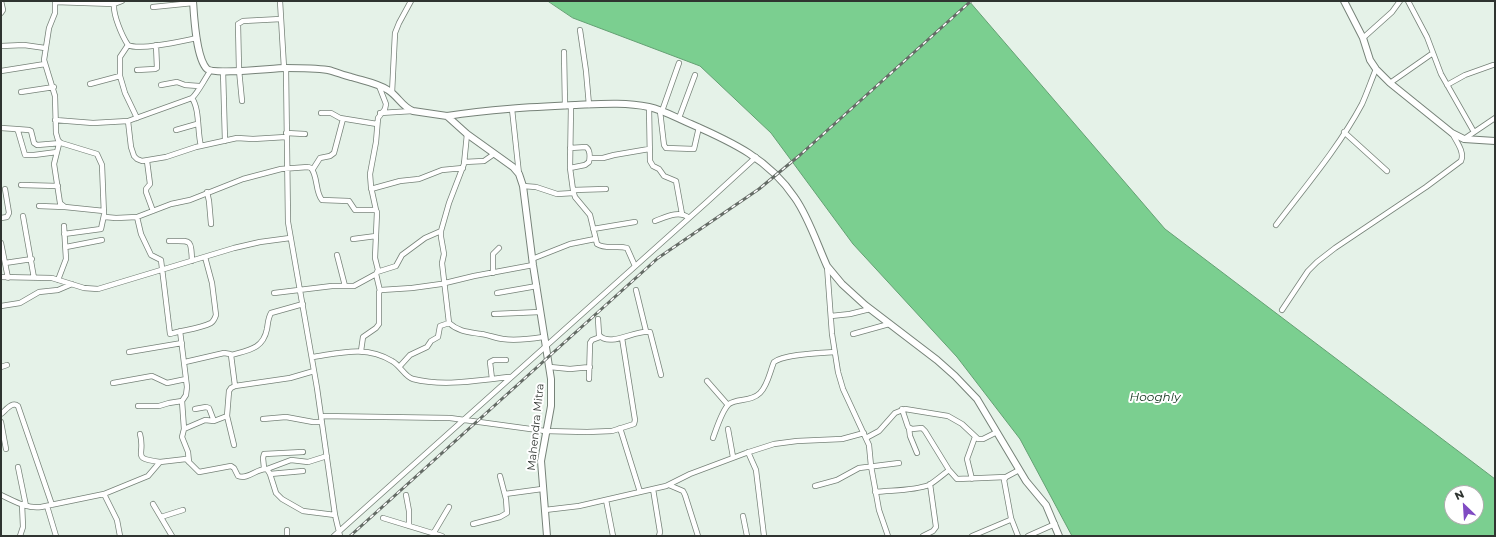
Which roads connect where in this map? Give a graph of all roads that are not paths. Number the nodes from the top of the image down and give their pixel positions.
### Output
1 (1, 1) edge
2 (122, 1) edge
3 (280, 1) edge
4 (411, 1) edge
5 (1344, 1) edge
6 (1408, 1) edge
7 (55, 2) edge
8 (193, 2) edge
9 (1400, 2) edge
10 (114, 4) junction
11 (153, 7) dead end
12 (1, 13) edge
13 (281, 18) junction
14 (580, 30) dead end
15 (197, 38) junction
16 (1363, 38) junction
17 (128, 45) junction
18 (156, 45) junction
19 (1, 46) edge
20 (45, 48) junction
21 (564, 52) dead end
22 (1433, 53) junction
23 (679, 63) dead end
24 (45, 64) junction
25 (1493, 65) dead end
26 (285, 68) junction
27 (1376, 69) junction
28 (136, 70) dead end
29 (211, 70) junction
30 (239, 70) junction
31 (1, 71) edge
32 (223, 71) junction
33 (695, 75) dead end
34 (120, 76) junction
35 (1390, 83) junction
36 (90, 84) dead end
37 (161, 85) dead end
38 (1448, 85) junction
39 (199, 86) junction
40 (379, 86) junction
41 (54, 87) junction
42 (21, 92) dead end
43 (392, 93) junction
44 (192, 98) junction
45 (242, 101) dead end
46 (589, 105) junction
47 (568, 106) junction
48 (649, 107) junction
49 (512, 109) junction
50 (661, 111) junction
51 (413, 112) junction
52 (320, 113) dead end
53 (380, 113) junction
54 (447, 116) junction
55 (137, 118) junction
56 (343, 118) junction
57 (679, 118) junction
58 (1495, 118) edge
59 (55, 120) junction
60 (128, 121) junction
61 (197, 124) junction
62 (377, 124) junction
63 (699, 127) junction
64 (1, 128) edge
65 (16, 129) junction
66 (176, 130) dead end
67 (1344, 132) junction
68 (1474, 132) junction
69 (1452, 133) junction
70 (305, 134) dead end
71 (467, 134) junction
72 (286, 135) junction
73 (1464, 139) junction
74 (224, 141) junction
75 (1495, 141) edge
76 (60, 143) junction
77 (201, 146) junction
78 (570, 148) junction
79 (649, 149) junction
80 (57, 152) junction
81 (494, 154) junction
82 (756, 157) junction
83 (590, 158) junction
84 (147, 161) junction
85 (464, 162) junction
86 (287, 168) junction
87 (463, 168) junction
88 (570, 168) junction
89 (313, 169) junction
90 (1387, 170) dead end
91 (519, 174) junction
92 (21, 185) dead end
93 (58, 186) junction
94 (523, 186) junction
95 (5, 189) dead end
96 (371, 189) junction
97 (606, 189) dead end
98 (206, 192) junction
99 (573, 192) junction
100 (4, 199) edge
101 (39, 206) dead end
102 (65, 207) junction
103 (376, 210) junction
104 (153, 211) junction
105 (104, 213) junction
106 (682, 214) junction
107 (23, 216) dead end
108 (137, 217) junction
109 (1, 218) edge
110 (689, 218) junction
111 (655, 221) dead end
112 (635, 222) dead end
113 (211, 224) dead end
114 (1276, 225) dead end
115 (64, 226) dead end
116 (593, 229) junction
117 (441, 231) junction
118 (64, 234) junction
119 (376, 236) junction
120 (290, 238) junction
121 (353, 239) dead end
122 (595, 239) junction
123 (102, 240) dead end
124 (169, 241) dead end
125 (1, 243) edge
126 (66, 247) junction
127 (499, 248) dead end
128 (338, 255) dead end
129 (205, 257) junction
130 (32, 259) junction
131 (192, 261) junction
132 (532, 262) junction
133 (5, 263) junction
134 (635, 266) junction
135 (827, 266) junction
136 (163, 270) junction
137 (377, 273) junction
138 (493, 273) junction
139 (1, 277) edge
140 (8, 278) junction
141 (34, 278) junction
142 (58, 280) junction
143 (445, 283) junction
144 (72, 284) junction
145 (345, 286) junction
146 (537, 286) junction
147 (300, 289) junction
148 (636, 290) dead end
149 (380, 291) junction
150 (274, 293) dead end
151 (497, 293) dead end
152 (303, 304) junction
153 (1, 306) edge
154 (870, 309) junction
155 (1282, 310) dead end
156 (540, 312) junction
157 (494, 314) dead end
158 (831, 316) junction
159 (598, 318) dead end
160 (449, 323) junction
161 (889, 324) junction
162 (180, 331) junction
163 (646, 331) junction
164 (852, 334) dead end
165 (600, 337) junction
166 (543, 338) junction
167 (622, 338) junction
168 (182, 343) junction
169 (545, 347) junction
170 (361, 351) junction
171 (129, 352) dead end
172 (834, 352) junction
173 (231, 355) junction
174 (312, 357) junction
175 (506, 360) dead end
176 (185, 362) junction
177 (7, 366) dead end
178 (400, 366) junction
179 (1, 367) edge
180 (550, 367) junction
181 (590, 367) junction
182 (314, 371) junction
183 (661, 375) dead end
184 (511, 377) junction
185 (186, 379) junction
186 (492, 379) junction
187 (589, 379) dead end
188 (707, 381) dead end
189 (113, 383) dead end
190 (235, 386) junction
191 (182, 402) junction
192 (728, 405) junction
193 (138, 406) dead end
194 (902, 409) junction
195 (195, 410) dead end
196 (1, 414) edge
197 (227, 416) junction
198 (321, 416) junction
199 (263, 419) dead end
200 (464, 419) junction
201 (214, 421) junction
202 (1, 422) edge
203 (322, 422) junction
204 (620, 428) junction
205 (909, 428) junction
206 (184, 429) junction
207 (728, 430) dead end
208 (545, 431) junction
209 (997, 432) junction
210 (140, 434) dead end
211 (865, 436) junction
212 (975, 437) junction
213 (713, 438) dead end
214 (234, 445) dead end
215 (6, 449) dead end
216 (303, 452) dead end
217 (748, 452) junction
218 (917, 453) dead end
219 (327, 456) junction
220 (733, 457) junction
221 (160, 462) junction
222 (188, 462) junction
223 (899, 463) dead end
224 (871, 466) junction
225 (18, 467) dead end
226 (266, 469) junction
227 (949, 470) junction
228 (1019, 470) junction
229 (303, 471) dead end
230 (270, 474) junction
231 (500, 476) dead end
232 (1006, 477) junction
233 (972, 479) junction
234 (930, 484) junction
235 (670, 485) junction
236 (815, 486) dead end
237 (542, 489) junction
238 (653, 489) junction
239 (640, 492) junction
240 (875, 492) junction
241 (104, 494) junction
242 (505, 494) junction
243 (1, 495) edge
244 (406, 495) dead end
245 (606, 500) junction
246 (153, 504) dead end
247 (24, 505) junction
248 (49, 505) junction
249 (449, 507) dead end
250 (183, 510) dead end
251 (545, 510) junction
252 (335, 515) junction
253 (743, 516) dead end
254 (161, 517) junction
255 (383, 518) dead end
256 (1011, 518) junction
257 (473, 524) dead end
258 (1055, 524) junction
259 (409, 526) junction
260 (287, 530) dead end
261 (339, 534) edge
262 (435, 535) edge
263 (20, 536) edge
264 (56, 536) edge
265 (120, 536) edge
266 (172, 536) edge
267 (287, 536) edge
268 (334, 536) edge
269 (442, 536) edge
270 (547, 536) edge
271 (613, 536) edge
272 (659, 536) edge
273 (698, 536) edge
274 (747, 536) edge
275 (764, 536) edge
276 (888, 536) edge
277 (923, 536) edge
278 (972, 536) edge
279 (1018, 536) edge
280 (1028, 536) edge
281 (1059, 536) edge

1 - 12 street
2 - 10 street
3 - 13 street
4 - 43 street
5 - 16 street
6 - 9 street
6 - 22 street
7 - 10 street
7 - 20 street
8 - 11 street
8 - 15 street
9 - 16 street
10 - 17 street
13 - 26 street
13 - 30 street
14 - 46 street
15 - 18 street
15 - 29 street
16 - 27 street
17 - 18 street
17 - 34 street
18 - 28 street
19 - 20 street
20 - 24 street
21 - 47 street
22 - 35 street
22 - 38 street
23 - 50 street
24 - 31 street
24 - 41 street
25 - 38 street
26 - 30 street
26 - 40 street
26 - 72 street
27 - 35 street
27 - 67 street
29 - 32 street
29 - 39 street
30 - 32 street
30 - 45 street
32 - 74 street
33 - 57 street
34 - 36 street
34 - 55 street
35 - 69 street
37 - 39 street
38 - 68 street
39 - 44 street
40 - 43 street
40 - 53 street
41 - 42 street
41 - 59 street
43 - 51 street
44 - 55 street
44 - 61 street
46 - 47 street
46 - 48 street
47 - 49 street
47 - 78 street
48 - 50 street
48 - 79 street
49 - 54 street
49 - 91 street
50 - 57 street
50 - 63 street
51 - 53 street
51 - 54 street
52 - 56 street
53 - 62 street
54 - 71 street
55 - 60 street
56 - 62 street
56 - 89 street
57 - 63 street
58 - 68 street
59 - 60 street
59 - 76 street
60 - 84 street
61 - 66 street
61 - 77 street
62 - 96 street
63 - 82 street
64 - 65 street
65 - 76 street
65 - 80 street
67 - 90 street
67 - 114 street
68 - 73 street
69 - 73 street
69 - 155 street
70 - 72 street
71 - 81 street
71 - 85 street
72 - 74 street
72 - 86 street
73 - 75 street
74 - 77 street
76 - 80 street
76 - 105 street
77 - 84 street
78 - 83 street
78 - 88 street
79 - 83 street
79 - 106 street
80 - 93 street
81 - 85 street
81 - 91 street
82 - 110 street
82 - 135 street
83 - 88 street
84 - 104 street
85 - 87 street
86 - 89 street
86 - 98 street
86 - 120 street
87 - 96 street
87 - 117 street
88 - 99 street
89 - 103 street
91 - 94 street, Mahendra Mitra
92 - 93 street
93 - 102 street
94 - 99 street
94 - 132 street, Mahendra Mitra
95 - 100 street
96 - 103 street
97 - 99 street
98 - 104 street
98 - 113 street
99 - 116 street
100 - 109 street
101 - 102 street
102 - 105 street
103 - 119 street
104 - 108 street
105 - 108 street
105 - 118 street
106 - 110 street
106 - 111 street
107 - 130 street
108 - 136 street
110 - 134 street
112 - 116 street
115 - 118 street
116 - 122 street
117 - 137 street
117 - 143 street
118 - 126 street
119 - 121 street
119 - 137 street
120 - 129 street
120 - 147 street
122 - 132 street
122 - 134 street
123 - 126 street
124 - 131 street
125 - 133 street
126 - 142 street
127 - 138 street
128 - 145 street
129 - 131 street
129 - 162 street
130 - 133 street
130 - 141 street
131 - 136 street
132 - 138 street
132 - 146 street, Mahendra Mitra
133 - 140 street
134 - 169 street
135 - 154 street
135 - 158 street
136 - 144 street
136 - 162 street
137 - 145 street
137 - 149 street
138 - 143 street
139 - 140 street
140 - 141 street
141 - 142 street
142 - 144 street
143 - 149 street
143 - 160 street
144 - 153 street
145 - 147 street
146 - 151 street
146 - 156 street, Mahendra Mitra
147 - 150 street
147 - 152 street
148 - 163 street
149 - 170 street
152 - 173 street
152 - 174 street
154 - 158 street
154 - 161 street
156 - 157 street
156 - 166 street, Mahendra Mitra
158 - 172 street
159 - 165 street
160 - 166 street
160 - 178 street
161 - 164 street
161 - 209 street
162 - 168 street
163 - 167 street
163 - 183 street
165 - 167 street
165 - 181 street
166 - 169 street, Mahendra Mitra
167 - 204 street
168 - 171 street
168 - 176 street
169 - 180 street, Mahendra Mitra
169 - 184 street
170 - 174 street
170 - 178 street
172 - 192 street
172 - 211 street
173 - 176 street
173 - 190 street
174 - 182 street
175 - 186 street
176 - 185 street
177 - 179 street
178 - 186 street
180 - 181 street
180 - 208 street, Mahendra Mitra
181 - 187 street
182 - 190 street
182 - 198 street
184 - 186 street
184 - 200 street
185 - 189 street
185 - 191 street
188 - 192 street
190 - 197 street
191 - 193 street
191 - 206 street
192 - 213 street
194 - 205 street
194 - 211 street
194 - 212 street
195 - 201 street
196 - 248 street
197 - 201 street
197 - 214 street
198 - 200 street
198 - 203 street
199 - 203 street
200 - 208 street
200 - 261 street
201 - 206 street
202 - 215 street
203 - 219 street
204 - 208 street
204 - 239 street
205 - 218 street
205 - 227 street
206 - 222 street
207 - 220 street
208 - 237 street, Mahendra Mitra
209 - 212 street
209 - 228 street
210 - 221 street
211 - 217 street
211 - 224 street
212 - 233 street
216 - 226 street
217 - 220 street
217 - 275 street
219 - 226 street
219 - 252 street
220 - 235 street
221 - 222 street
221 - 241 street
222 - 226 street
223 - 224 street
224 - 236 street
224 - 240 street
225 - 247 street
226 - 230 street
227 - 233 street
227 - 234 street
228 - 232 street
228 - 258 street
229 - 230 street
230 - 252 street
231 - 242 street
232 - 233 street
232 - 256 street
234 - 240 street
234 - 277 street
235 - 238 street
235 - 273 street
237 - 242 street
237 - 251 street, Mahendra Mitra
238 - 239 street
238 - 272 street
239 - 245 street
240 - 276 street
241 - 248 street
241 - 265 street
242 - 257 street
243 - 247 street
244 - 259 street
245 - 251 street
245 - 271 street
246 - 254 street
247 - 248 street
247 - 263 street
248 - 264 street
249 - 262 street
250 - 254 street
251 - 270 street, Mahendra Mitra
252 - 261 street
253 - 274 street
254 - 266 street
255 - 259 street
256 - 278 street
256 - 279 street
258 - 280 street
258 - 281 street
259 - 262 street
260 - 267 street
261 - 268 street
262 - 269 street

